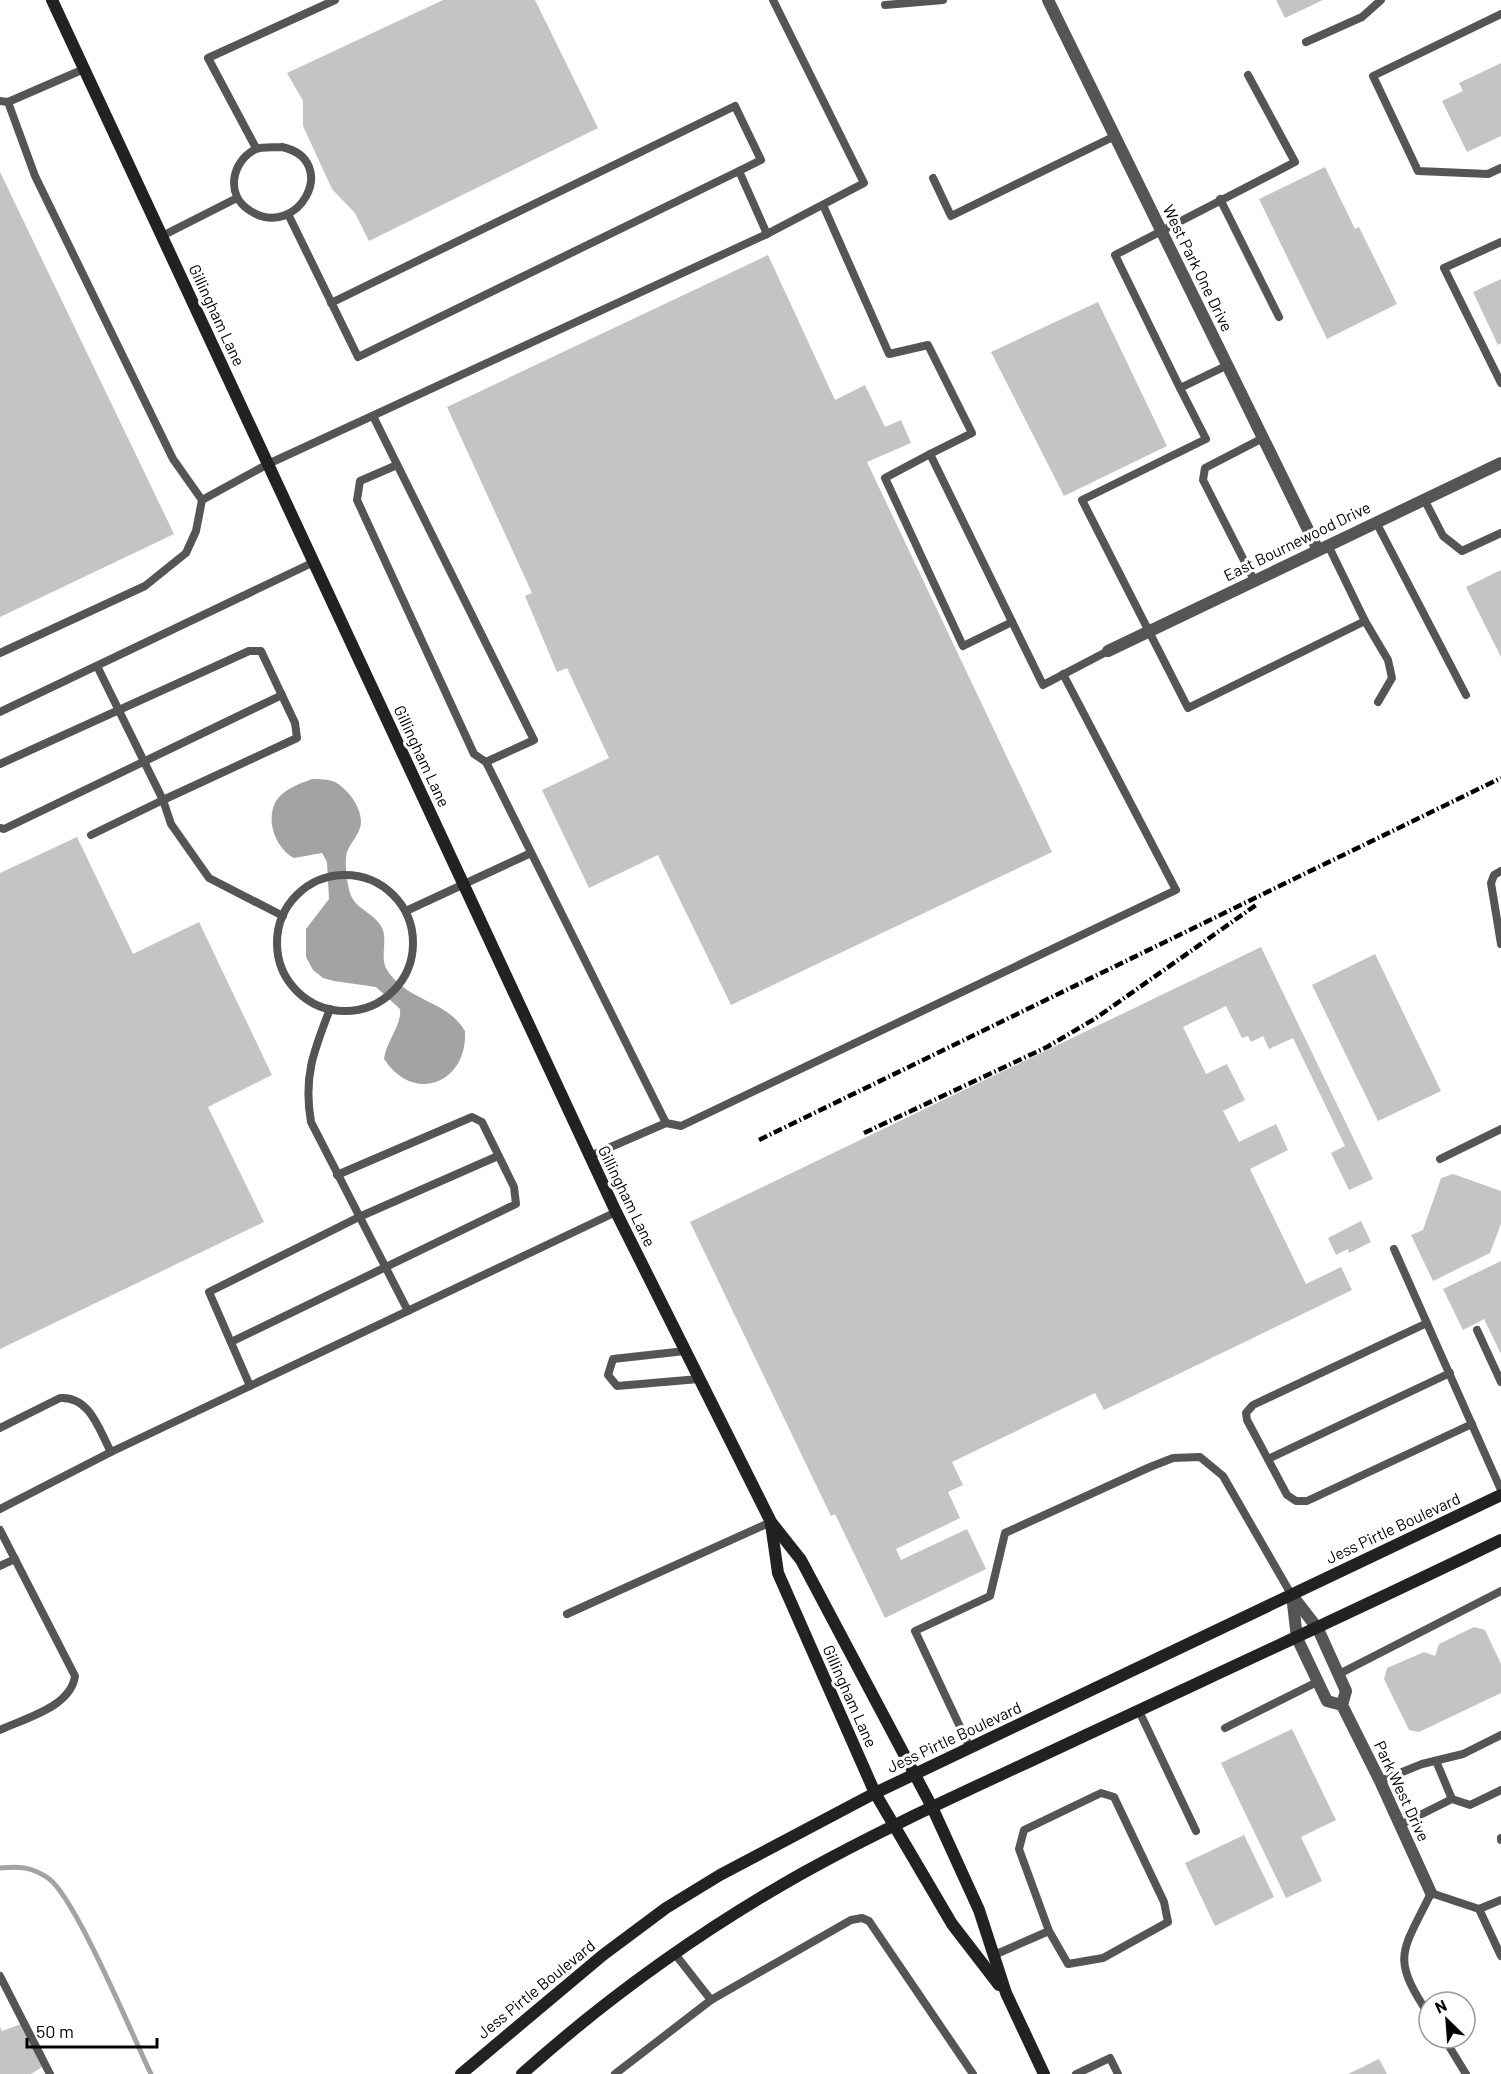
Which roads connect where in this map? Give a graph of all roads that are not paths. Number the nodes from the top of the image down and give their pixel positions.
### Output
1 (52, 0) edge
2 (335, 0) edge
3 (773, 0) edge
4 (943, 0) edge
5 (1048, 0) edge
6 (1381, 0) edge
7 (885, 5) dead end
8 (1501, 14) edge
9 (1306, 42) dead end
10 (84, 69) junction
11 (1248, 75) dead end
12 (4, 102) edge
13 (1115, 136) junction
14 (256, 148) junction
15 (1501, 168) edge
16 (739, 171) junction
17 (933, 178) dead end
18 (237, 198) junction
19 (1220, 199) junction
20 (823, 205) junction
21 (288, 214) junction
22 (1161, 229) junction
23 (767, 234) junction
24 (162, 236) junction
25 (1501, 242) edge
26 (331, 303) junction
27 (1279, 317) dead end
28 (1228, 365) junction
29 (1501, 383) edge
30 (1180, 388) junction
31 (373, 416) junction
32 (1263, 438) junction
33 (930, 454) junction
34 (1501, 463) edge
35 (268, 464) junction
36 (397, 465) junction
37 (1425, 499) junction
38 (202, 500) junction
39 (1376, 522) junction
40 (1501, 533) edge
41 (1323, 547) junction
42 (314, 562) junction
43 (1254, 580) junction
44 (1365, 621) junction
45 (1012, 622) junction
46 (1147, 632) junction
47 (1108, 651) joint
48 (0, 653) edge
49 (97, 666) junction
50 (1064, 674) junction
51 (282, 694) junction
52 (1466, 695) dead end
53 (1378, 702) dead end
54 (118, 708) junction
55 (0, 712) edge
56 (144, 761) junction
57 (486, 762) junction
58 (0, 764) edge
59 (163, 800) junction
60 (0, 828) edge
61 (91, 835) dead end
62 (531, 853) junction
63 (1501, 871) edge
64 (463, 884) junction
65 (406, 911) junction
66 (283, 916) junction
67 (1501, 944) edge
68 (330, 1009) junction
69 (666, 1123) junction
70 (1501, 1129) edge
71 (498, 1156) junction
72 (590, 1156) junction
73 (1440, 1159) dead end
74 (337, 1175) junction
75 (616, 1212) junction
76 (359, 1216) junction
77 (1394, 1249) dead end
78 (385, 1266) junction
79 (408, 1311) junction
80 (1427, 1323) junction
81 (1478, 1330) dead end
82 (231, 1342) junction
83 (685, 1351) junction
84 (1450, 1373) junction
85 (699, 1378) junction
86 (1501, 1382) edge
87 (250, 1386) junction
88 (1472, 1424) junction
89 (0, 1428) edge
90 (111, 1452) junction
91 (1268, 1459) junction
92 (1501, 1490) edge
93 (1501, 1495) edge
94 (0, 1509) edge
95 (771, 1522) junction
96 (0, 1530) edge
97 (1501, 1540) edge
98 (15, 1559) junction
99 (0, 1566) edge
100 (1501, 1591) edge
101 (1292, 1594) junction
102 (567, 1614) dead end
103 (1318, 1629) junction
104 (1297, 1638) junction
105 (1339, 1674) junction
106 (1317, 1682) junction
107 (1342, 1705) junction
108 (1139, 1710) junction
109 (1225, 1728) dead end
110 (0, 1730) edge
111 (1501, 1735) edge
112 (970, 1748) junction
113 (1436, 1761) junction
114 (914, 1774) junction
115 (1380, 1781) junction
116 (1501, 1790) edge
117 (875, 1793) junction
118 (1452, 1799) junction
119 (932, 1807) junction
120 (894, 1825) junction
121 (1400, 1825) junction
122 (1196, 1830) dead end
123 (1431, 1893) junction
124 (1501, 1900) edge
125 (1479, 1909) junction
126 (1049, 1931) junction
127 (675, 1954) junction
128 (994, 1955) junction
129 (1501, 1956) edge
130 (0, 1976) edge
131 (1006, 1993) junction
132 (1417, 1997) edge
133 (711, 2000) junction
134 (1451, 2050) edge
135 (50, 2074) edge
136 (461, 2074) edge
137 (522, 2074) edge
138 (615, 2074) edge
139 (973, 2074) edge
140 (1044, 2074) edge
141 (1076, 2074) edge
142 (1118, 2074) edge
143 (1466, 2074) edge

1 - 10 street, Gillingham Lane
2 - 14 lane
3 - 20 lane
4 - 7 lane
5 - 13 street, West Park One Drive
6 - 9 lane
8 - 15 lane
10 - 12 lane
10 - 24 street, Gillingham Lane
11 - 19 lane
12 - 38 lane
13 - 17 lane
13 - 22 street, West Park One Drive
14 - 18 lane
14 - 21 lane
16 - 23 lane
16 - 26 lane
16 - 26 lane
18 - 21 lane
18 - 24 lane
19 - 22 lane
19 - 27 lane
20 - 23 lane
20 - 33 lane
21 - 26 lane
22 - 28 street, West Park One Drive
22 - 30 lane
23 - 31 lane
24 - 35 street, Gillingham Lane
25 - 29 lane
28 - 30 lane
28 - 32 street, West Park One Drive
30 - 46 lane
31 - 35 lane
31 - 36 lane
32 - 41 street, West Park One Drive
32 - 43 lane
33 - 45 lane
33 - 45 lane
34 - 37 street, East Bournewood Drive
35 - 38 lane
35 - 42 street, Gillingham Lane
36 - 57 lane
36 - 57 lane
37 - 39 street, East Bournewood Drive
37 - 40 lane
38 - 48 lane
39 - 41 street, East Bournewood Drive
39 - 52 lane
41 - 43 street, East Bournewood Drive
41 - 44 lane
42 - 49 lane
42 - 64 street, Gillingham Lane
43 - 46 street, East Bournewood Drive
44 - 46 lane
44 - 53 lane
45 - 50 lane
46 - 47 street, East Bournewood Drive
47 - 50 lane
49 - 54 lane
49 - 55 lane
50 - 69 lane
51 - 54 lane
51 - 56 lane
51 - 59 lane
54 - 56 lane
54 - 58 lane
56 - 59 lane
56 - 60 lane
57 - 62 lane
59 - 61 lane
59 - 66 lane
62 - 64 lane
62 - 69 lane
63 - 67 lane
64 - 65 lane
64 - 72 street, Gillingham Lane
65 - 66 lane
65 - 68 lane
66 - 68 lane
68 - 74 lane
69 - 72 lane
70 - 73 lane
71 - 74 lane
71 - 76 lane
71 - 78 lane
72 - 75 street, Gillingham Lane
74 - 76 lane
75 - 79 lane
75 - 83 street, Gillingham Lane
76 - 78 lane
76 - 82 lane
77 - 80 lane
78 - 79 lane
78 - 82 lane
79 - 87 lane
80 - 84 lane
80 - 91 lane
81 - 86 lane
82 - 87 lane
83 - 85 street, Gillingham Lane
83 - 85 lane
84 - 88 lane
84 - 91 lane
85 - 95 street, Gillingham Lane
87 - 90 lane
88 - 91 lane
88 - 92 lane
89 - 90 lane
90 - 94 lane
93 - 101 street, Jess Pirtle Boulevard
95 - 102 lane
95 - 114 street, Gillingham Lane
95 - 117 street, Gillingham Lane
96 - 98 lane
97 - 103 street
98 - 99 lane
98 - 110 lane
100 - 105 lane
101 - 103 street, Park West Drive
101 - 104 street, Park West Drive
101 - 112 street, Jess Pirtle Boulevard
101 - 112 lane
103 - 104 street
103 - 105 street, Park West Drive
104 - 106 street, Park West Drive
104 - 108 street
105 - 107 street, Park West Drive
106 - 107 street, Park West Drive
106 - 109 lane
107 - 115 street, Park West Drive
108 - 119 street
108 - 122 lane
111 - 113 lane
112 - 114 street, Jess Pirtle Boulevard
113 - 115 lane
113 - 118 lane
114 - 117 street, Jess Pirtle Boulevard
114 - 119 street, Gillingham Lane
115 - 121 street, Park West Drive
116 - 118 lane
117 - 120 street, Gillingham Lane
117 - 136 street, Jess Pirtle Boulevard
118 - 121 lane
119 - 120 street
119 - 128 street, Gillingham Lane
120 - 127 street
120 - 131 street, Gillingham Lane
121 - 123 street, Park West Drive
123 - 125 lane
123 - 132 lane
124 - 125 lane
125 - 129 lane
126 - 126 lane
126 - 128 lane
127 - 133 lane
127 - 137 street
128 - 131 street, Gillingham Lane
130 - 135 lane
131 - 140 street, Gillingham Lane
133 - 138 lane
133 - 139 lane
134 - 143 lane
141 - 142 lane

